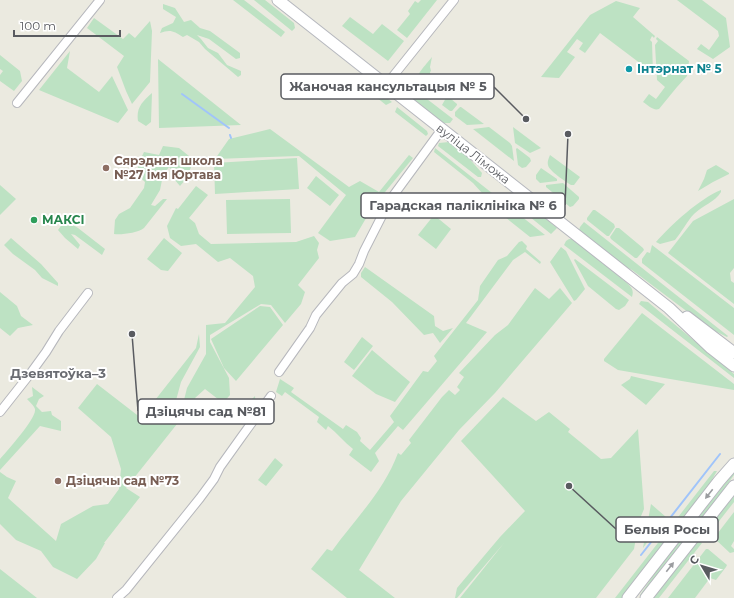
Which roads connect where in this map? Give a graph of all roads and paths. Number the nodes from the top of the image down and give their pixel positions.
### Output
1 (100, 0) edge
2 (278, 0) edge
3 (454, 0) edge
4 (386, 85) junction
5 (17, 103) dead end
6 (442, 129) junction
7 (88, 294) dead end
8 (669, 308) junction
9 (734, 353) edge
10 (734, 366) edge
11 (279, 372) dead end
12 (271, 396) dead end
13 (0, 412) edge
14 (734, 464) edge
15 (734, 486) edge
16 (117, 598) edge
17 (628, 598) edge
18 (646, 598) edge

1 - 5 street
2 - 4 street, вуліца Ліможа
3 - 4 street
4 - 6 street, вуліца Ліможа
6 - 8 street, вуліца Ліможа
6 - 11 street
7 - 13 street
8 - 9 street, вуліца Ліможа
8 - 10 street, вуліца Ліможа
12 - 16 street
14 -> 17 street
18 -> 15 street

